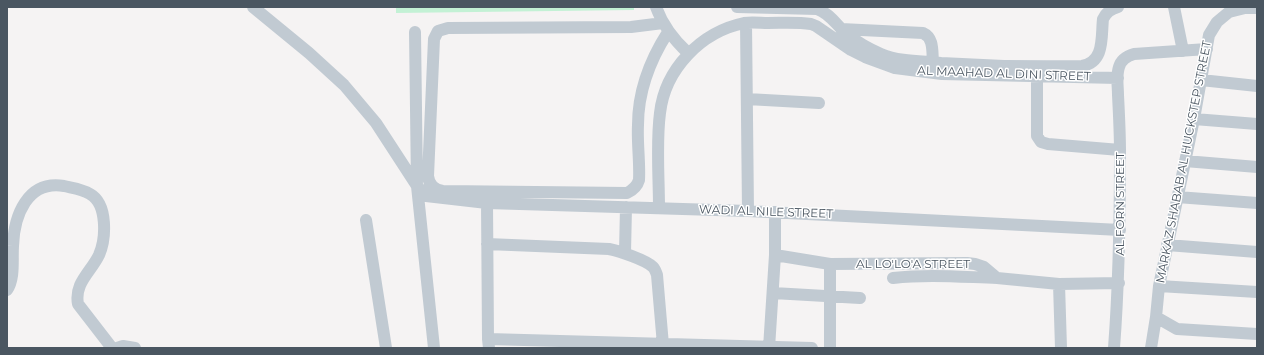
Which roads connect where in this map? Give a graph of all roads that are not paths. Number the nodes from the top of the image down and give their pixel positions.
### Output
1 (253, 7) edge
2 (656, 7) edge
3 (737, 7) edge
4 (1118, 7) edge
5 (1174, 7) edge
6 (1257, 8) edge
7 (1103, 10) edge
8 (746, 23) junction
9 (666, 28) junction
10 (841, 29) junction
11 (415, 32) dead end
12 (1207, 49) junction
13 (1183, 51) junction
14 (688, 53) junction
15 (933, 62) junction
16 (1038, 76) junction
17 (1118, 78) junction
18 (1201, 80) junction
19 (1257, 86) edge
20 (747, 99) junction
21 (820, 103) dead end
22 (1194, 119) junction
23 (1257, 124) edge
24 (1120, 150) junction
25 (1185, 161) junction
26 (1257, 167) edge
27 (417, 186) junction
28 (1177, 198) junction
29 (487, 203) junction
30 (1257, 203) edge
31 (626, 207) junction
32 (659, 208) junction
33 (748, 211) junction
34 (775, 212) junction
35 (366, 220) dead end
36 (1120, 230) junction
37 (487, 244) junction
38 (1167, 245) junction
39 (1257, 252) edge
40 (625, 254) junction
41 (775, 255) junction
42 (830, 264) junction
43 (893, 278) dead end
44 (997, 278) junction
45 (1119, 283) junction
46 (1059, 284) junction
47 (1159, 286) junction
48 (7, 290) edge
49 (1257, 292) edge
50 (773, 293) junction
51 (830, 296) junction
52 (860, 298) dead end
53 (1156, 317) junction
54 (1257, 334) edge
55 (489, 343) edge
56 (663, 344) junction
57 (112, 348) edge
58 (117, 348) edge
59 (135, 348) edge
60 (386, 348) edge
61 (434, 348) edge
62 (769, 348) edge
63 (812, 348) edge
64 (830, 348) edge
65 (1061, 348) edge
66 (1114, 348) edge
67 (1151, 348) edge

1 - 27 street
2 - 9 street
3 - 10 street
4 - 7 street
5 - 13 street
6 - 12 street, MARKAZ SHABAB AL HUCKSTEP STREET
7 - 15 street
8 - 14 street, AL MAAHAD AL DINI STREET
8 - 16 street, AL MAAHAD AL DINI STREET
8 - 20 street
9 - 9 street
9 - 14 street
10 - 15 street
10 - 15 street
11 - 27 street
12 - 13 street
12 - 18 street, MARKAZ SHABAB AL HUCKSTEP STREET
13 - 17 street, AL FORN STREET
14 - 32 street, AL MAAHAD AL DINI STREET
16 - 17 street, AL MAAHAD AL DINI STREET
16 - 24 street
17 - 24 street, AL FORN STREET
18 - 19 street
18 - 22 street, MARKAZ SHABAB AL HUCKSTEP STREET
20 - 21 street
20 - 33 street
22 - 23 street
22 - 25 street, MARKAZ SHABAB AL HUCKSTEP STREET
24 - 36 street, AL FORN STREET
25 - 26 street
25 - 28 street, MARKAZ SHABAB AL HUCKSTEP STREET
27 - 29 street, WADI AL NILE STREET
27 - 61 street
28 - 30 street
28 - 38 street, MARKAZ SHABAB AL HUCKSTEP STREET
29 - 31 street, WADI AL NILE STREET
29 - 37 street
31 - 32 street, WADI AL NILE STREET
31 - 40 street
32 - 33 street, WADI AL NILE STREET
33 - 34 street, WADI AL NILE STREET
34 - 36 street, WADI AL NILE STREET
34 - 41 street
35 - 60 street
36 - 45 street, AL FORN STREET
37 - 40 street
37 - 55 street
38 - 39 street
38 - 47 street, MARKAZ SHABAB AL HUCKSTEP STREET
40 - 56 street
41 - 42 street, AL LO'LO'A STREET
41 - 50 street
42 - 44 street, AL LO'LO'A STREET
42 - 51 street
43 - 44 street
44 - 46 street
45 - 46 street
45 - 66 street, AL FORN STREET
46 - 65 street
47 - 49 street
47 - 53 street, MARKAZ SHABAB AL HUCKSTEP STREET
48 - 57 street
50 - 51 street
50 - 62 street
51 - 52 street
51 - 64 street
53 - 54 street
53 - 67 street, MARKAZ SHABAB AL HUCKSTEP STREET
55 - 56 street
56 - 62 street
58 - 59 street
62 - 63 street

